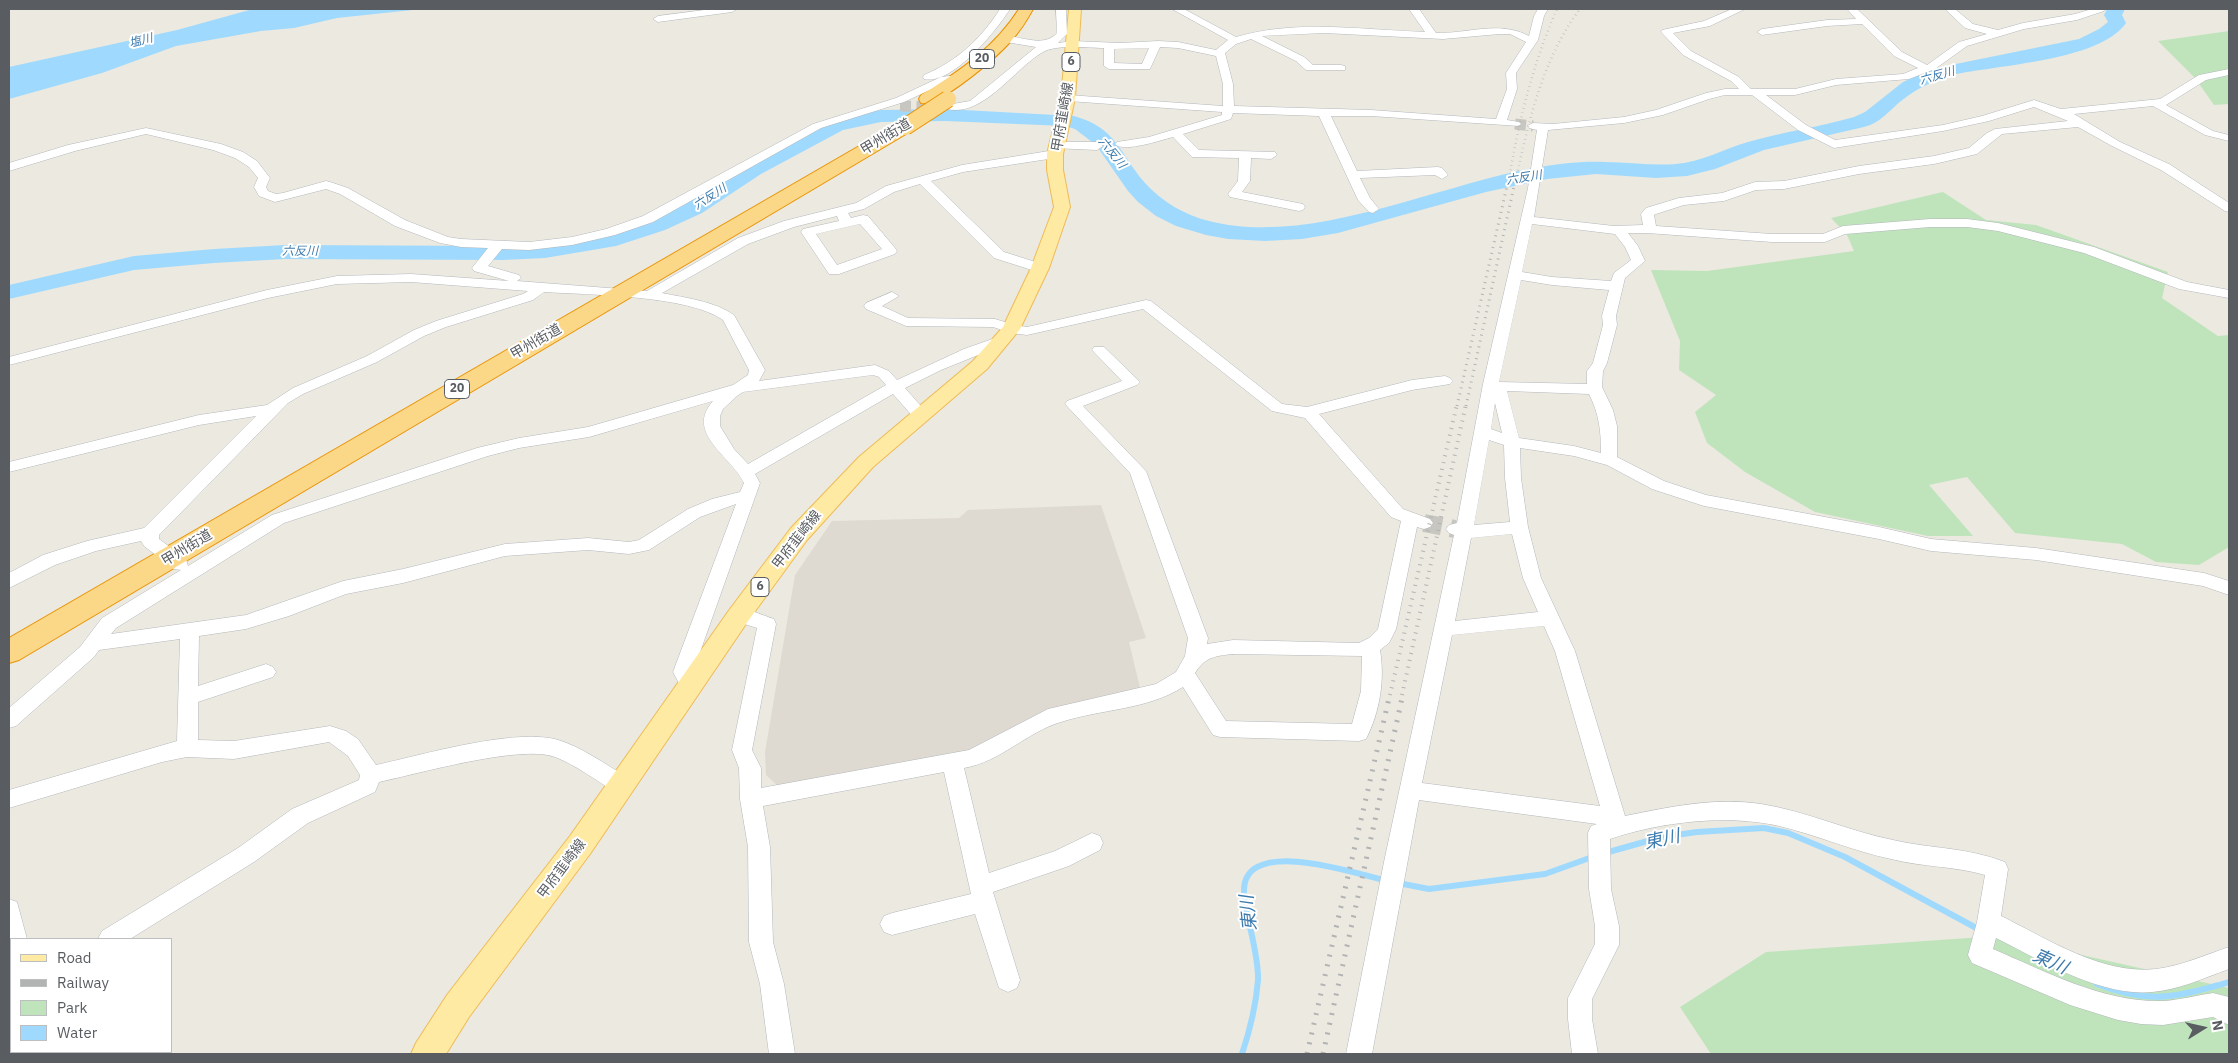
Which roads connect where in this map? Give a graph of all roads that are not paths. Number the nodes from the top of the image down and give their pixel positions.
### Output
1 (732, 9) edge
2 (1005, 9) edge
3 (1026, 9) edge
4 (1061, 9) edge
5 (1075, 9) edge
6 (1177, 9) edge
7 (1414, 9) edge
8 (1528, 9) edge
9 (1740, 9) edge
10 (1852, 9) edge
11 (1950, 9) edge
12 (2100, 9) edge
13 (1541, 12) edge
14 (658, 19) dead end
15 (1866, 21) junction
16 (1762, 32) dead end
17 (1997, 33) junction
18 (1026, 35) junction
19 (1252, 35) junction
20 (1432, 36) junction
21 (1004, 39) junction
22 (1237, 41) junction
23 (1532, 41) junction
24 (1073, 44) junction
25 (1156, 44) junction
26 (1109, 45) junction
27 (1221, 54) junction
28 (1341, 68) dead end
29 (1927, 69) junction
30 (2229, 72) edge
31 (958, 78) junction
32 (1750, 91) junction
33 (1068, 98) junction
34 (950, 103) junction
35 (2155, 103) junction
36 (1229, 109) junction
37 (2062, 112) junction
38 (1324, 113) junction
39 (897, 115) junction
40 (1500, 123) junction
41 (2081, 123) junction
42 (1515, 124) tunnel mouth
43 (1176, 133) junction
44 (1059, 136) junction
45 (2229, 138) edge
46 (1120, 144) dead end
47 (1097, 146) dead end
48 (1244, 155) junction
49 (1271, 155) dead end
50 (9, 167) edge
51 (1353, 175) junction
52 (1442, 175) dead end
53 (922, 179) junction
54 (1299, 207) dead end
55 (2229, 208) edge
56 (1372, 209) dead end
57 (844, 217) junction
58 (1527, 220) junction
59 (1650, 229) junction
60 (1619, 230) junction
61 (497, 246) junction
62 (1040, 268) junction
63 (1515, 274) junction
64 (677, 279) junction
65 (513, 285) junction
66 (1617, 286) junction
67 (542, 287) junction
68 (598, 290) junction
69 (620, 292) junction
70 (649, 294) junction
71 (2229, 294) edge
72 (892, 296) dead end
73 (677, 300) junction
74 (1007, 334) junction
75 (1099, 350) dead end
76 (9, 361) edge
77 (1445, 381) dead end
78 (1492, 385) junction
79 (896, 386) junction
80 (740, 388) junction
81 (1595, 389) junction
82 (272, 409) junction
83 (1305, 413) junction
84 (921, 416) junction
85 (1482, 432) junction
86 (1512, 442) junction
87 (1609, 460) junction
88 (9, 467) edge
89 (746, 472) junction
90 (746, 496) junction
91 (1519, 527) junction
92 (1459, 530) junction
93 (159, 546) junction
94 (190, 573) junction
95 (9, 581) edge
96 (2229, 588) edge
97 (739, 615) junction
98 (1550, 618) junction
99 (1444, 629) junction
100 (190, 630) junction
101 (9, 634) edge
102 (93, 644) junction
103 (1370, 647) junction
104 (9, 652) edge
105 (1190, 665) junction
106 (266, 672) dead end
107 (690, 686) junction
108 (188, 697) junction
109 (9, 720) edge
110 (187, 748) junction
111 (952, 762) junction
112 (371, 775) junction
113 (622, 785) junction
114 (1410, 790) junction
115 (9, 799) edge
116 (751, 799) junction
117 (1615, 822) junction
118 (1092, 843) dead end
119 (982, 894) junction
120 (9, 910) edge
121 (1989, 922) junction
122 (892, 924) dead end
123 (15, 938) edge
124 (112, 938) edge
125 (2229, 958) edge
126 (1008, 980) dead end
127 (2229, 1013) edge
128 (427, 1054) edge
129 (782, 1054) edge
130 (1359, 1054) edge
131 (1585, 1054) edge

1 - 14 street
2 - 39 street
3 - 21 highway, 甲州街道 / 20
4 - 18 street
5 - 24 main road, 甲府韮崎線 / 6
6 - 22 street
7 - 20 street
8 - 13 street
9 - 32 street
10 - 15 street
11 - 17 street
12 - 17 street
13 - 23 street
15 - 16 street
15 - 29 street
17 - 29 street
18 - 21 street
18 - 34 highway, 甲州街道 / 20
19 - 20 street
19 - 22 street
19 - 28 street
20 - 23 street
21 - 31 highway, 甲州街道 / 20
22 - 27 street
23 - 40 street
24 - 26 street
24 - 33 main road, 甲府韮崎線 / 6
24 - 34 street
25 - 26 street
25 - 26 street
25 - 27 street
27 - 36 street
29 - 32 street
30 - 35 street
31 - 39 highway, 甲州街道 / 20
31 - 39 street
32 - 37 street
32 - 58 street
33 - 36 street
33 - 44 main road, 甲府韮崎線 / 6
34 - 39 highway, 甲州街道 / 20, bridge
35 - 37 street
35 - 45 street
36 - 38 street
36 - 43 street
37 - 41 street
38 - 40 street
38 - 51 street
39 - 61 street
39 - 68 highway, 甲州街道 / 20
39 - 69 highway, 甲州街道 / 20
40 - 42 street
41 - 55 street
41 - 59 street
43 - 46 street
43 - 48 street
44 - 47 street
44 - 53 street
44 - 62 main road, 甲府韮崎線 / 6
48 - 49 street
48 - 54 street
50 - 61 street
51 - 52 street
51 - 56 street
53 - 57 street
53 - 62 street
57 - 57 street
57 - 64 street
58 - 60 street
58 - 63 street
59 - 60 street
59 - 71 street
60 - 66 street
61 - 65 street
62 - 74 main road, 甲府韮崎線 / 6
63 - 66 street
63 - 78 street
64 - 70 street
64 - 73 street
65 - 67 street
65 - 76 street
66 - 81 street
67 - 68 street
67 - 82 street
68 - 69 street
68 - 93 highway, 甲州街道 / 20
69 - 70 street
69 - 93 highway, 甲州街道 / 20
70 - 73 street
72 - 74 street
73 - 80 street
74 - 79 street
74 - 83 street
74 - 84 main road, 甲府韮崎線 / 6
75 - 105 street
77 - 83 street
78 - 81 street
78 - 85 street
78 - 86 street
79 - 80 street
79 - 84 street
79 - 89 street
80 - 89 street
80 - 94 street
81 - 87 street
82 - 88 street
82 - 93 street
83 - 103 street
84 - 97 main road, 甲府韮崎線 / 6
85 - 86 street
85 - 92 street
86 - 87 street
86 - 91 street
87 - 96 street
89 - 90 street
90 - 100 street
90 - 107 street
91 - 92 street
91 - 98 street
92 - 99 street
93 - 94 street
93 - 95 street
93 - 101 highway, 甲州街道 / 20
93 - 104 highway, 甲州街道 / 20
94 - 102 street
97 - 107 main road, 甲府韮崎線 / 6
97 - 116 street
98 - 99 street
98 - 117 street
99 - 114 street
100 - 102 street
100 - 108 street
102 - 109 street
103 - 105 street
103 - 105 street
105 - 111 street
106 - 108 street
107 - 113 main road, 甲府韮崎線 / 6
108 - 110 street
110 - 112 street
110 - 115 street
111 - 116 street
111 - 119 street
112 - 113 street
112 - 124 street
113 - 128 main road, 甲府韮崎線 / 6
114 - 117 street
114 - 130 street
116 - 129 street
117 - 121 street
117 - 131 street
118 - 119 street
119 - 122 street
119 - 126 street
120 - 123 street
121 - 125 street
121 - 127 street

